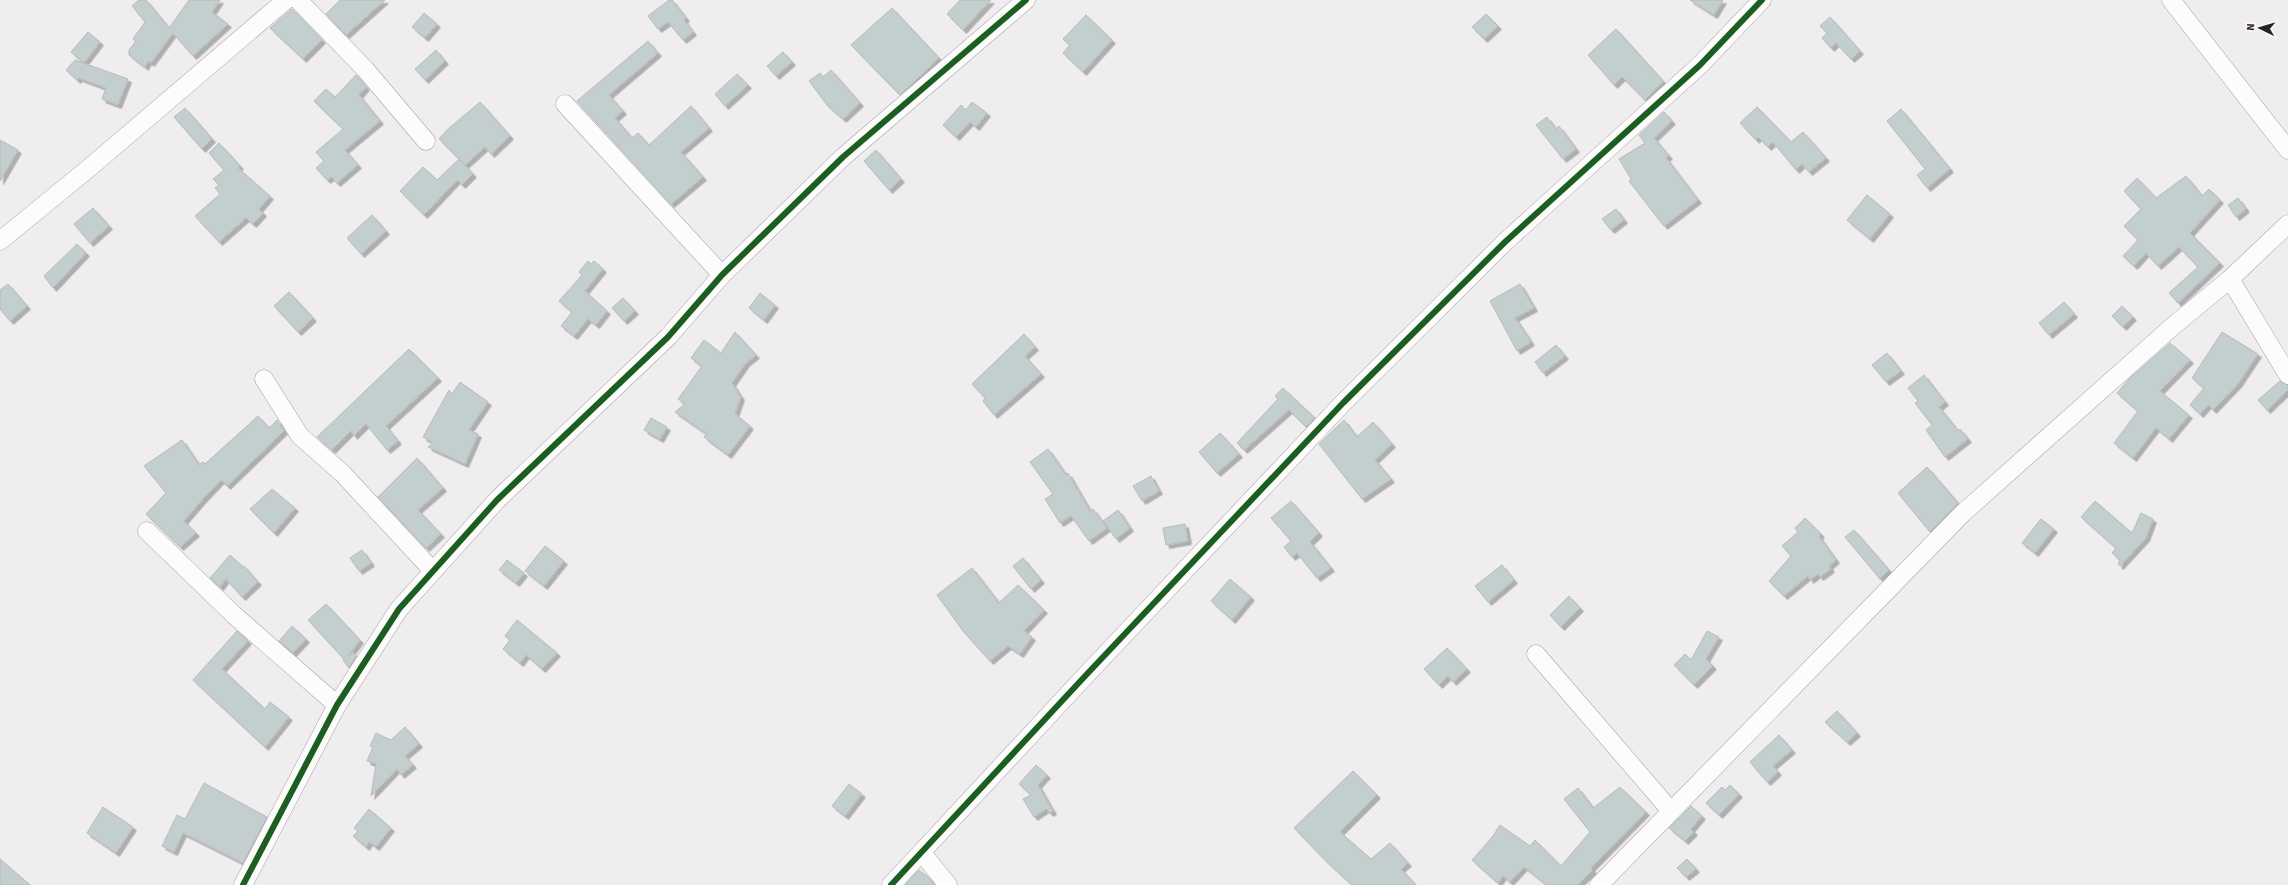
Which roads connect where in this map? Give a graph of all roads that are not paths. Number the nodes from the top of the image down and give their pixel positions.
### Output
1 (286, 0) edge
2 (298, 0) edge
3 (1026, 0) edge
4 (1762, 0) edge
5 (2171, 0) edge
6 (565, 104) dead end
7 (426, 141) dead end
8 (2288, 150) edge
9 (2288, 224) edge
10 (0, 241) edge
11 (722, 275) junction
12 (2230, 279) junction
13 (2288, 375) edge
14 (264, 379) dead end
15 (147, 531) dead end
16 (433, 571) junction
17 (1536, 654) dead end
18 (337, 705) junction
19 (1671, 811) junction
20 (922, 852) junction
21 (243, 885) edge
22 (891, 885) edge
23 (948, 885) edge
24 (1599, 885) edge

1 - 10 street
2 - 7 street
3 - 11 street
4 - 20 street
5 - 8 street
6 - 11 street
9 - 12 street
11 - 16 street
12 - 13 street
12 - 19 street
14 - 16 street
15 - 18 street
16 - 18 street
17 - 19 street
18 - 21 street
19 - 24 street
20 - 22 street
20 - 23 street

